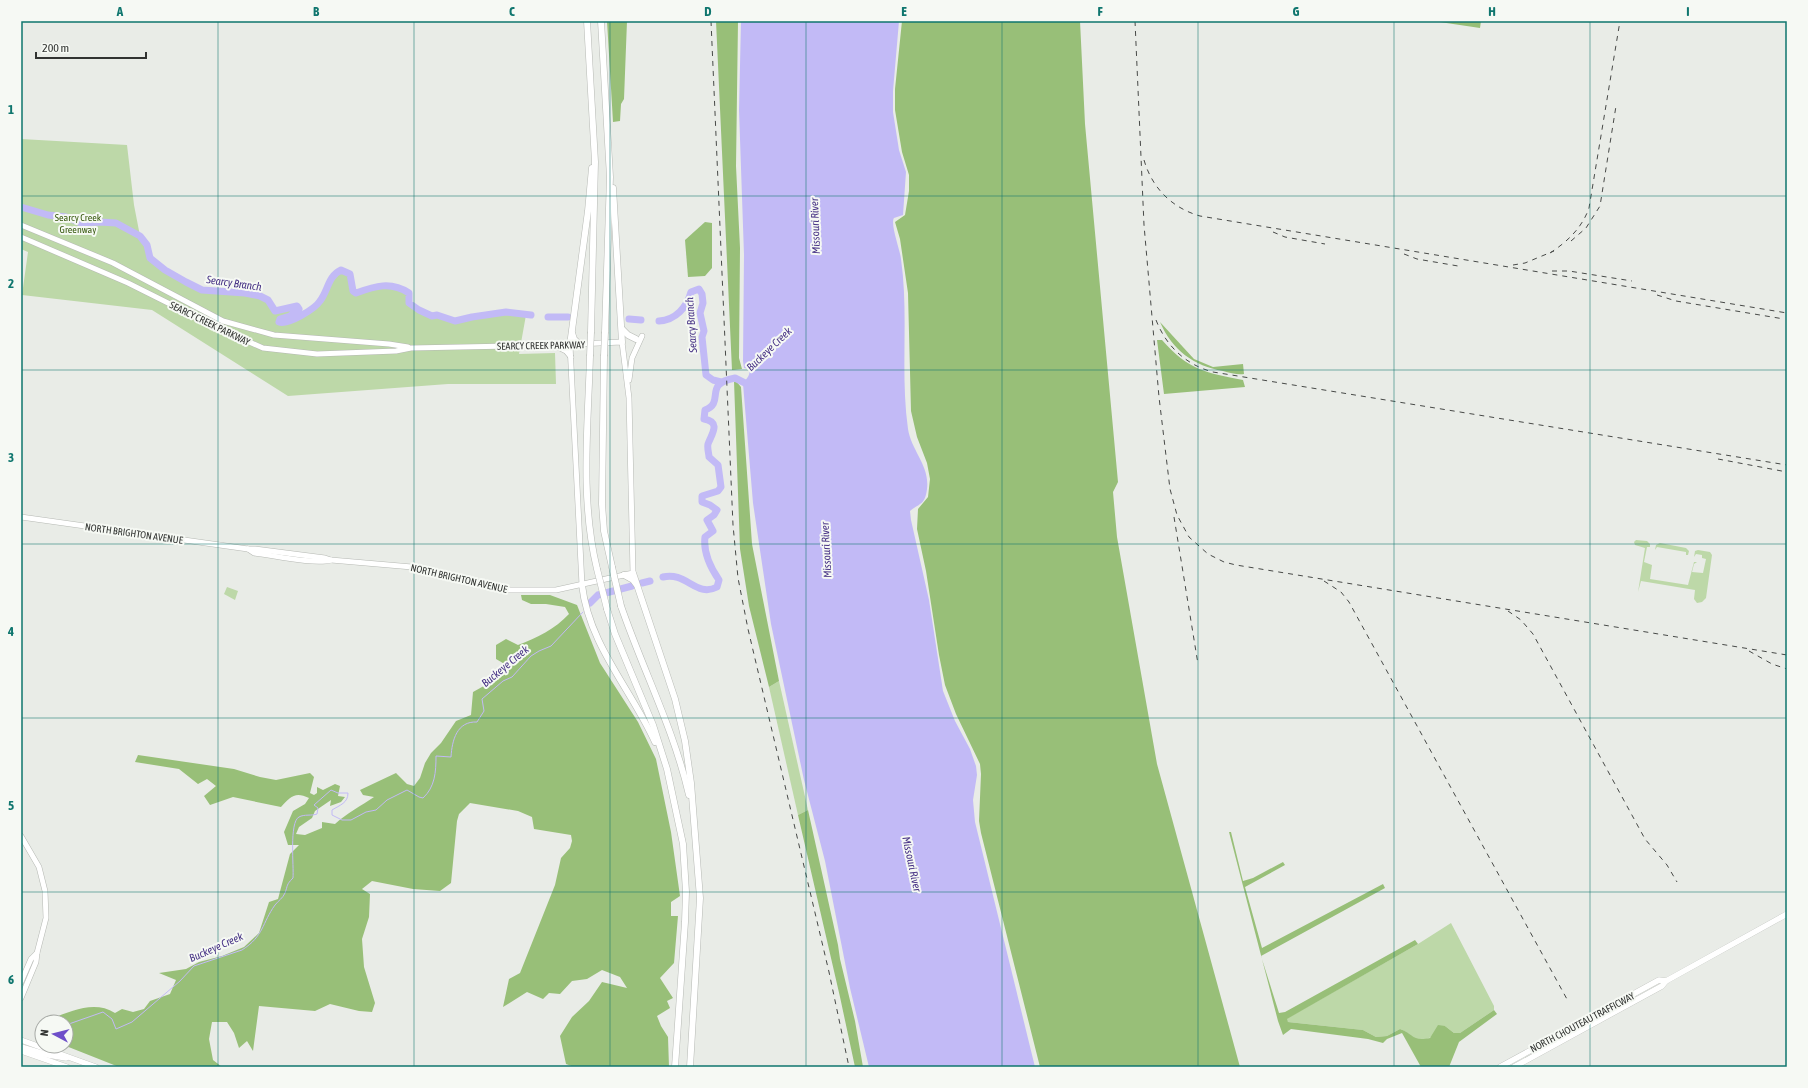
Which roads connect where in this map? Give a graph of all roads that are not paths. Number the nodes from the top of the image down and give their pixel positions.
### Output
1 (587, 21) edge
2 (601, 21) edge
3 (594, 128) junction
4 (610, 177) junction
5 (21, 225) edge
6 (21, 237) edge
7 (622, 330) junction
8 (572, 332) junction
9 (639, 337) joint
10 (622, 342) junction
11 (579, 344) junction
12 (570, 345) junction
13 (555, 346) junction
14 (411, 348) junction
15 (571, 357) junction
16 (628, 387) junction
17 (21, 518) edge
18 (633, 573) junction
19 (624, 576) junction
20 (582, 586) junction
21 (637, 586) junction
22 (667, 769) junction
23 (693, 812) junction
24 (21, 836) edge
25 (1787, 914) edge
26 (37, 953) junction
27 (1666, 980) junction
28 (21, 982) edge
29 (21, 998) edge
30 (21, 1040) edge
31 (21, 1047) edge
32 (21, 1052) edge
33 (74, 1058) junction
34 (67, 1067) edge
35 (96, 1067) edge
36 (675, 1067) edge
37 (690, 1067) edge
38 (1500, 1067) edge
39 (1514, 1067) edge

1 - 3 highway
2 - 4 highway
3 - 8 highway
3 - 22 highway, bridge
4 - 7 highway
4 - 23 highway, bridge
5 - 14 main road, SEARCY CREEK PARKWAY
6 - 14 main road, SEARCY CREEK PARKWAY
7 - 9 highway
7 - 10 highway
8 - 11 highway
8 - 12 highway
9 - 16 main road
10 - 11 main road, SEARCY CREEK PARKWAY
10 - 16 main road
11 - 12 main road, SEARCY CREEK PARKWAY
12 - 13 main road, SEARCY CREEK PARKWAY
12 - 15 main road
13 - 14 main road, SEARCY CREEK PARKWAY
13 - 15 main road
15 - 20 main road
16 - 18 main road
17 - 20 main road, NORTH BRIGHTON AVENUE
18 - 19 main road, NORTH BRIGHTON AVENUE
18 - 21 highway
19 - 20 main road, NORTH BRIGHTON AVENUE
19 - 21 highway
20 - 22 highway
21 - 23 highway
22 - 36 highway
23 - 37 highway
24 - 26 main road
25 - 27 main road, NORTH CHOUTEAU TRAFFICWAY
26 - 28 main road
26 - 29 main road
27 - 38 main road, NORTH CHOUTEAU TRAFFICWAY
27 - 39 main road, NORTH CHOUTEAU TRAFFICWAY
30 - 33 main road
31 - 33 main road
32 - 34 main road
33 - 35 main road

